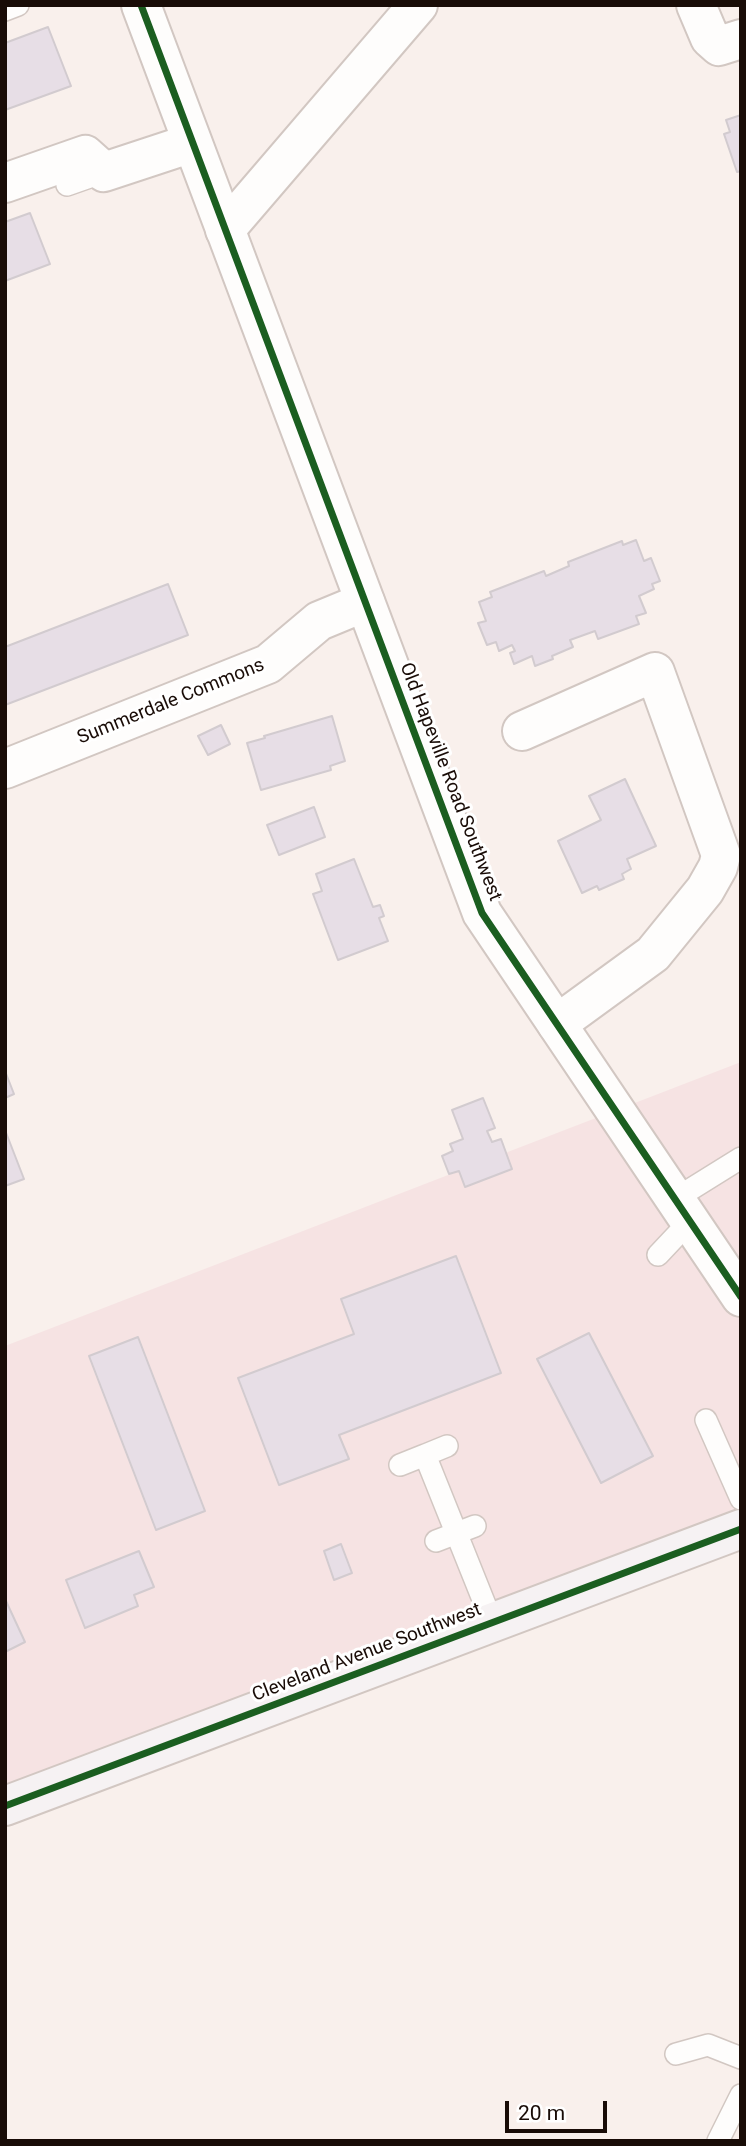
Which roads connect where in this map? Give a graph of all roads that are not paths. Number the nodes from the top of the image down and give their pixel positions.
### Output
1 (18, 5) edge
2 (141, 5) edge
3 (418, 5) edge
4 (696, 5) edge
5 (5, 10) edge
6 (741, 39) edge
7 (192, 143) junction
8 (36, 179) edge
9 (225, 230) junction
10 (365, 602) junction
11 (522, 731) dead end
12 (5, 769) edge
13 (741, 818) edge
14 (721, 855) junction
15 (557, 1024) junction
16 (741, 1158) edge
17 (682, 1210) junction
18 (658, 1255) dead end
19 (741, 1297) edge
20 (706, 1420) dead end
21 (447, 1446) dead end
22 (425, 1455) junction
23 (400, 1465) dead end
24 (741, 1499) edge
25 (466, 1529) junction
26 (741, 1529) edge
27 (436, 1541) dead end
28 (492, 1622) junction
29 (5, 1806) edge
30 (676, 2054) dead end
31 (741, 2058) edge
32 (741, 2095) edge
33 (718, 2141) edge

1 - 5 lane
2 - 7 street, Old Hapeville Road Southwest
3 - 9 street
4 - 6 street
7 - 8 street
7 - 9 street, Old Hapeville Road Southwest
9 - 10 street, Old Hapeville Road Southwest
10 - 12 street, Summerdale Commons
10 - 15 street, Old Hapeville Road Southwest
11 - 14 street
13 - 14 street
14 - 15 street
15 - 17 street, Old Hapeville Road Southwest
16 - 17 lane
17 - 18 lane
17 - 19 street, Old Hapeville Road Southwest
20 - 24 lane
21 - 22 lane
22 - 23 lane
22 - 25 lane
25 - 27 lane
25 - 28 lane
26 - 28 main road, Cleveland Avenue Southwest
28 - 29 main road, Cleveland Avenue Southwest
30 - 31 lane
32 - 33 lane

